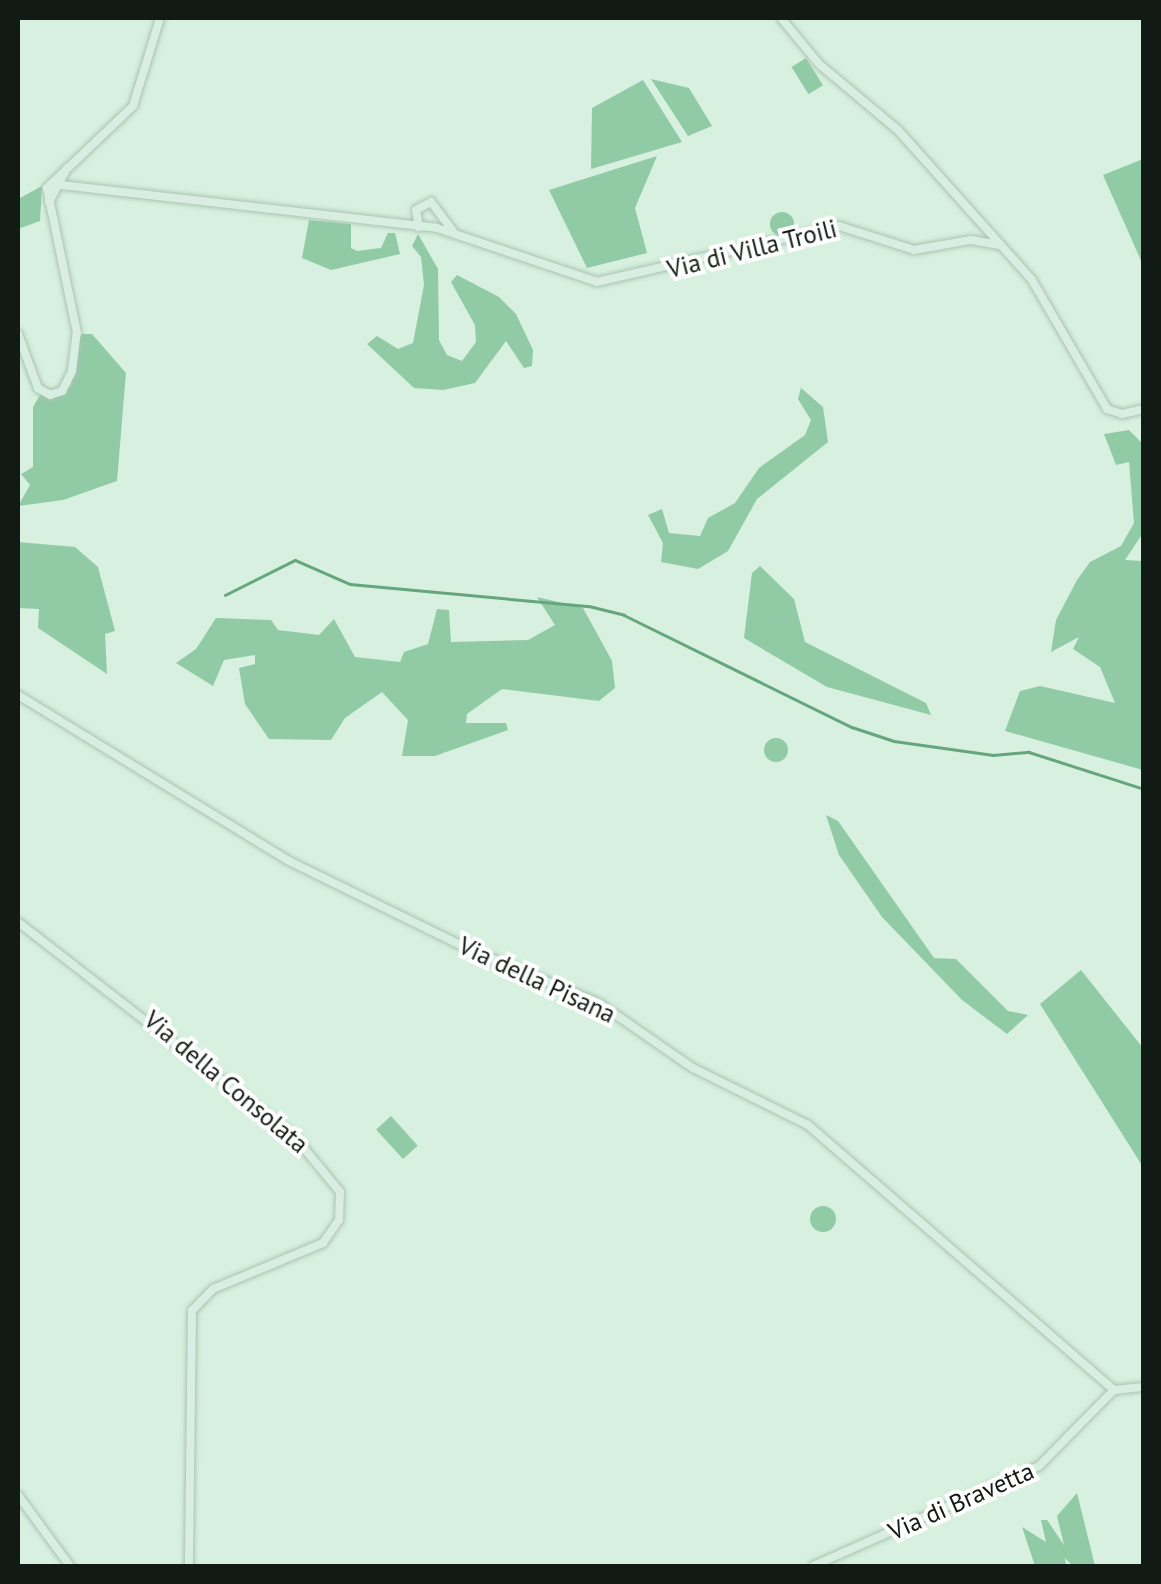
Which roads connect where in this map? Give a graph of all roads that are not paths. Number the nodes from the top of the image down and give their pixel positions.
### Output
1 (160, 18) edge
2 (781, 18) edge
3 (71, 162) junction
4 (58, 181) junction
5 (83, 185) junction
6 (414, 216) junction
7 (440, 224) junction
8 (403, 226) junction
9 (419, 227) junction
10 (1000, 245) junction
11 (18, 334) edge
12 (1144, 409) edge
13 (18, 695) edge
14 (18, 922) edge
15 (1144, 1387) edge
16 (1114, 1390) junction
17 (18, 1495) edge
18 (70, 1566) edge
19 (189, 1566) edge
20 (812, 1566) edge

1 - 3 main road
2 - 10 main road
3 - 4 main road
3 - 5 main road
4 - 5 main road, Via di Villa Troili
4 - 11 main road
5 - 8 main road, Via di Villa Troili
6 - 7 main road, Via di Villa Troili
6 - 8 main road
6 - 9 main road
7 - 9 main road, Via di Villa Troili
7 - 10 main road, Via di Villa Troili
8 - 9 main road, Via di Villa Troili
10 - 12 main road
13 - 16 main road, Via della Pisana
14 - 19 main road, Via della Consolata
15 - 16 main road
16 - 20 main road, Via di Bravetta
17 - 18 main road

